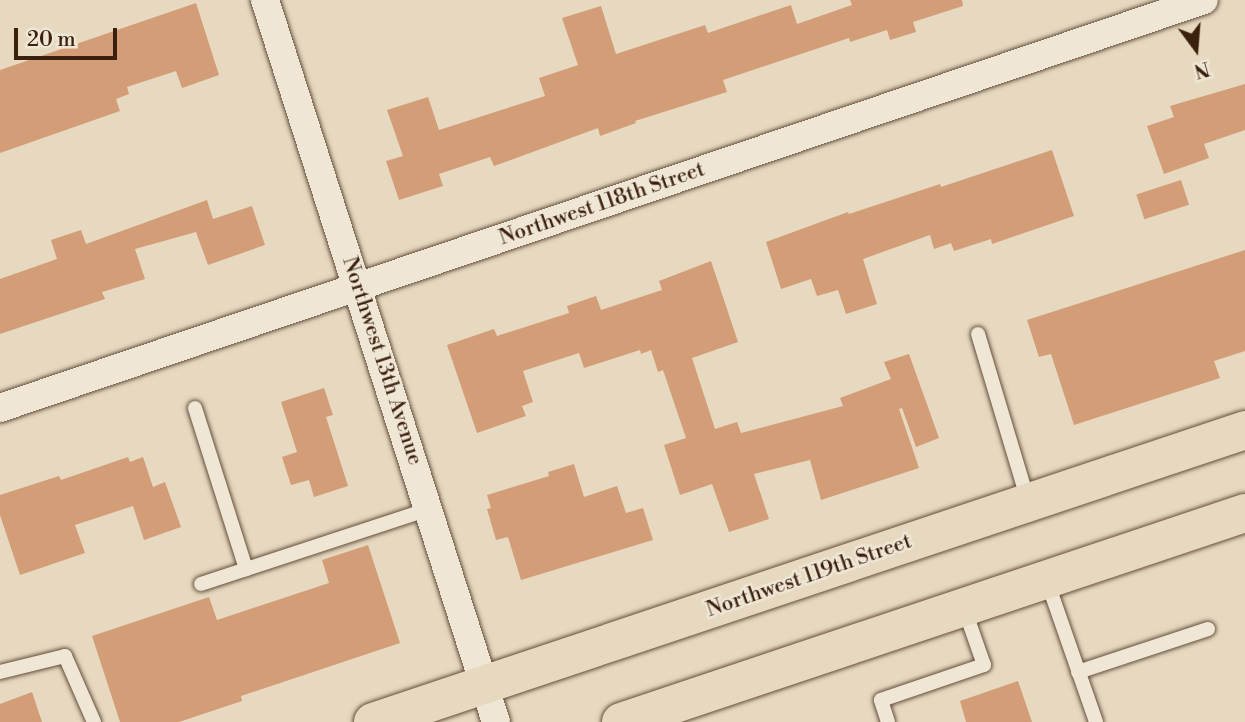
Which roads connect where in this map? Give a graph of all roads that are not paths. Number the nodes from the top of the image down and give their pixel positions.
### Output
1 (265, 0) edge
2 (1203, 0) edge
3 (358, 286) junction
4 (978, 334) dead end
5 (0, 408) edge
6 (195, 408) dead end
7 (1245, 430) edge
8 (1029, 502) junction
9 (429, 509) junction
10 (1245, 513) edge
11 (246, 569) junction
12 (1046, 579) junction
13 (201, 584) dead end
14 (964, 607) junction
15 (1208, 629) dead end
16 (0, 672) edge
17 (1078, 672) junction
18 (485, 685) junction
19 (94, 722) edge
20 (373, 722) edge
21 (496, 722) edge
22 (621, 722) edge
23 (888, 722) edge
24 (1096, 722) edge

1 - 3 street, Northwest 13th Avenue
2 - 3 street, Northwest 118th Street
3 - 5 street, Northwest 118th Street
3 - 9 street, Northwest 13th Avenue
4 - 8 lane
6 - 11 lane
7 - 8 highway, Northwest 119th Street
8 - 18 highway, Northwest 119th Street
9 - 11 lane
9 - 18 street, Northwest 13th Avenue
10 - 12 highway
11 - 13 lane
12 - 14 highway
12 - 17 lane
14 - 22 highway
14 - 23 lane
15 - 17 lane
16 - 19 lane
17 - 24 lane
18 - 20 highway, Northwest 119th Street
18 - 21 street, Northwest 13th Avenue

